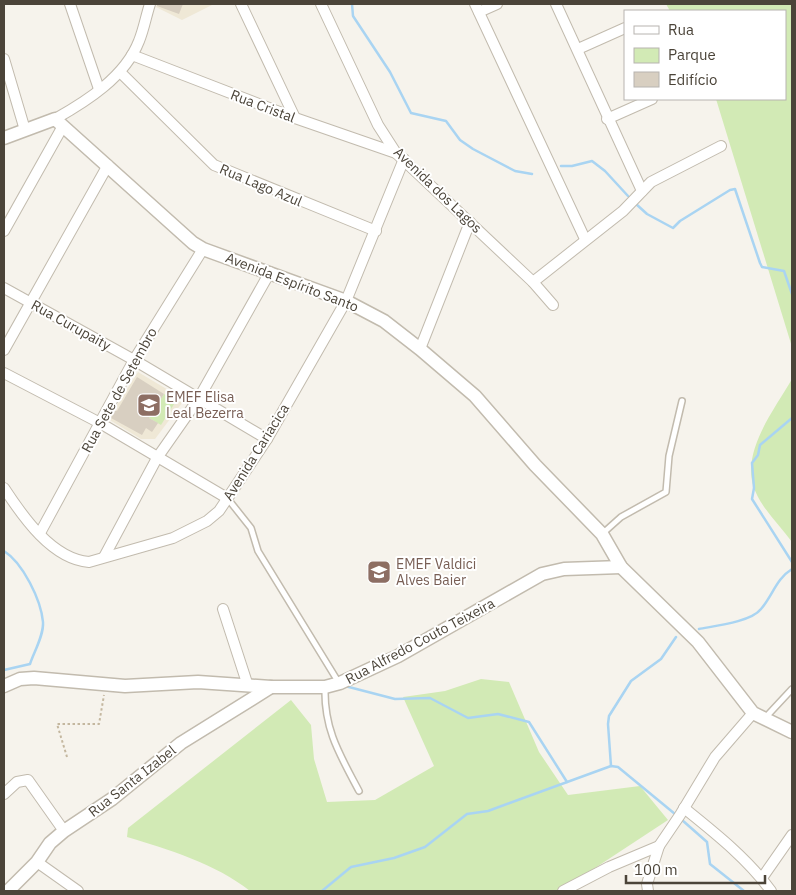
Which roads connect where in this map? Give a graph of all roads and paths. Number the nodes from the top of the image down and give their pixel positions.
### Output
1 (70, 4) edge
2 (149, 4) edge
3 (241, 4) edge
4 (322, 4) edge
5 (497, 4) edge
6 (556, 4) edge
7 (477, 8) edge
8 (624, 28) edge
9 (578, 49) junction
10 (132, 55) junction
11 (4, 59) edge
12 (120, 72) junction
13 (99, 89) junction
14 (650, 100) edge
15 (296, 118) junction
16 (607, 119) junction
17 (59, 123) junction
18 (26, 130) junction
19 (4, 138) edge
20 (721, 146) dead end
21 (400, 156) junction
22 (108, 165) junction
23 (642, 190) junction
24 (470, 222) junction
25 (4, 231) edge
26 (376, 231) junction
27 (585, 239) junction
28 (203, 249) junction
29 (270, 272) junction
30 (533, 282) junction
31 (4, 288) edge
32 (346, 300) junction
33 (31, 303) junction
34 (553, 305) dead end
35 (420, 349) junction
36 (4, 350) edge
37 (134, 360) junction
38 (4, 373) edge
39 (199, 398) junction
40 (682, 401) dead end
41 (100, 423) junction
42 (266, 439) junction
43 (157, 458) junction
44 (4, 488) edge
45 (227, 498) junction
46 (40, 534) junction
47 (602, 534) junction
48 (104, 557) junction
49 (621, 566) junction
50 (223, 609) dead end
51 (340, 684) junction
52 (106, 685) junction
53 (4, 686) edge
54 (248, 686) junction
55 (271, 687) junction
56 (325, 687) junction
57 (792, 689) edge
58 (758, 716) junction
59 (792, 732) edge
60 (67, 757) dead end
61 (359, 791) dead end
62 (4, 794) edge
63 (684, 808) junction
64 (64, 831) junction
65 (792, 835) edge
66 (659, 846) junction
67 (37, 862) junction
68 (762, 878) junction
69 (648, 888) edge
70 (8, 891) edge
71 (78, 891) edge
72 (563, 891) edge
73 (639, 891) edge
74 (771, 891) edge

1 - 13 street
2 - 10 street
3 - 15 street
4 - 21 street, Avenida dos Lagos
5 - 7 street
6 - 9 street
7 - 27 street
8 - 9 street
9 - 16 street
10 - 12 street
10 - 15 street, Rua Cristal
11 - 18 street
12 - 13 street
12 - 26 street, Rua Lago Azul
13 - 17 street
14 - 16 street
15 - 21 street, Rua Cristal
16 - 23 street
17 - 18 street
17 - 22 street, Avenida Espírito Santo
17 - 25 street
18 - 19 street
20 - 23 street
21 - 24 street, Avenida dos Lagos
21 - 26 street, Avenida Cariacica
22 - 28 street, Avenida Espírito Santo
22 - 33 street
23 - 27 street
24 - 30 street, Avenida dos Lagos
24 - 35 street
26 - 32 street, Avenida Cariacica
27 - 30 street
28 - 29 street, Avenida Espírito Santo
28 - 37 street, Rua Sete de Setembro
29 - 32 street, Avenida Espírito Santo
29 - 39 street
30 - 34 street, Avenida dos Lagos
31 - 33 street, Rua Curupaity
32 - 35 street, Avenida Espírito Santo
32 - 42 street, Avenida Cariacica
33 - 36 street
33 - 37 street, Rua Curupaity
35 - 47 street, Avenida Espírito Santo
37 - 39 street, Rua Curupaity
37 - 41 street, Rua Sete de Setembro
38 - 41 street
39 - 42 street, Rua Curupaity
39 - 43 street
40 - 47 lane
41 - 43 street
41 - 46 street, Rua Sete de Setembro
42 - 45 street, Avenida Cariacica
43 - 45 street
43 - 48 street
44 - 46 street, Avenida Cariacica
45 - 48 street, Avenida Cariacica
45 - 51 lane
46 - 48 street, Avenida Cariacica
47 - 49 street, Avenida Espírito Santo
49 - 51 street, Rua Alfredo Couto Teixeira
49 - 58 street, Avenida Espírito Santo
50 - 54 street
51 - 56 street, Rua Alfredo Couto Teixeira
52 - 53 street, Rua Alfredo Couto Teixeira
52 - 54 street, Rua Alfredo Couto Teixeira
52 - 60 path
54 - 55 street, Rua Alfredo Couto Teixeira
55 - 56 street, Rua Alfredo Couto Teixeira
55 - 64 street, Rua Santa Izabel
56 - 61 lane
57 - 58 lane
58 - 59 street
58 - 63 street
62 - 64 street
63 - 66 street
63 - 68 street
64 - 67 street, Rua Santa Izabel
65 - 68 street
66 - 69 street
66 - 72 street
67 - 70 street, Rua Santa Izabel
67 - 71 street
68 - 74 street
69 - 73 street

